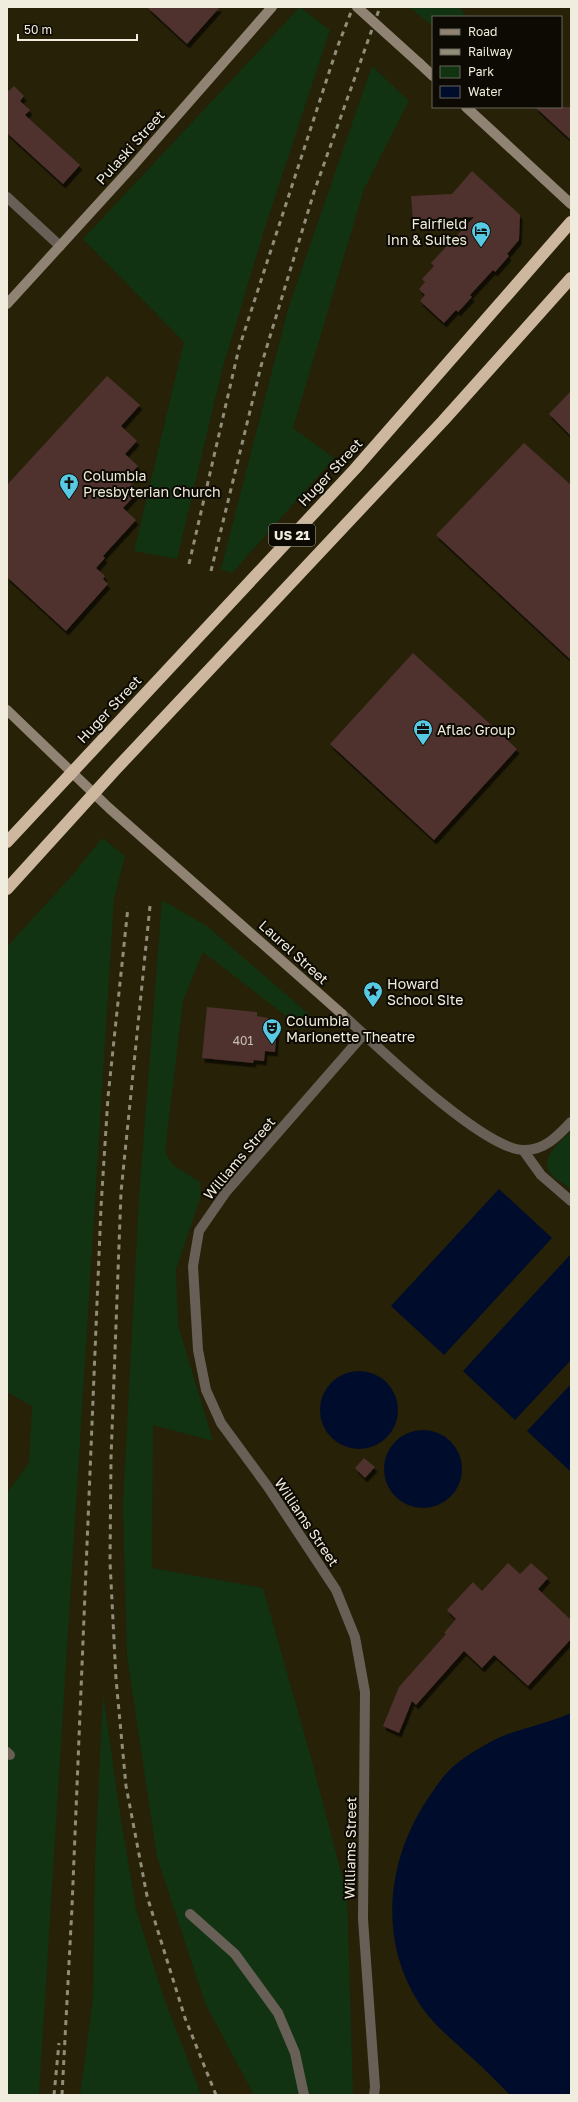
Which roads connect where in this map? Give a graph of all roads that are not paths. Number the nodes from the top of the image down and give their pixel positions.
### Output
1 (272, 7) edge
2 (357, 7) edge
3 (432, 75) edge
4 (467, 108) edge
5 (7, 197) edge
6 (571, 204) edge
7 (571, 222) edge
8 (60, 246) junction
9 (571, 278) edge
10 (7, 304) edge
11 (7, 710) edge
12 (71, 772) junction
13 (94, 793) junction
14 (7, 842) edge
15 (7, 889) edge
16 (364, 1034) junction
17 (571, 1122) edge
18 (523, 1150) junction
19 (571, 1201) edge
20 (190, 1914) dead end
21 (377, 2092) edge
22 (304, 2095) edge

1 - 8 street, Pulaski Street
2 - 3 street, bridge
4 - 6 street
5 - 8 street
7 - 12 highway, Huger Street / US 21
8 - 10 street, Pulaski Street
9 - 13 highway, US 21
11 - 12 street, Laurel Street
12 - 13 street, Laurel Street
12 - 14 highway, Huger Street / US 21
13 - 15 highway, US 21
13 - 16 street, Laurel Street
16 - 18 street, Laurel Street
16 - 21 street, Williams Street
17 - 18 street
18 - 19 street
20 - 22 street

